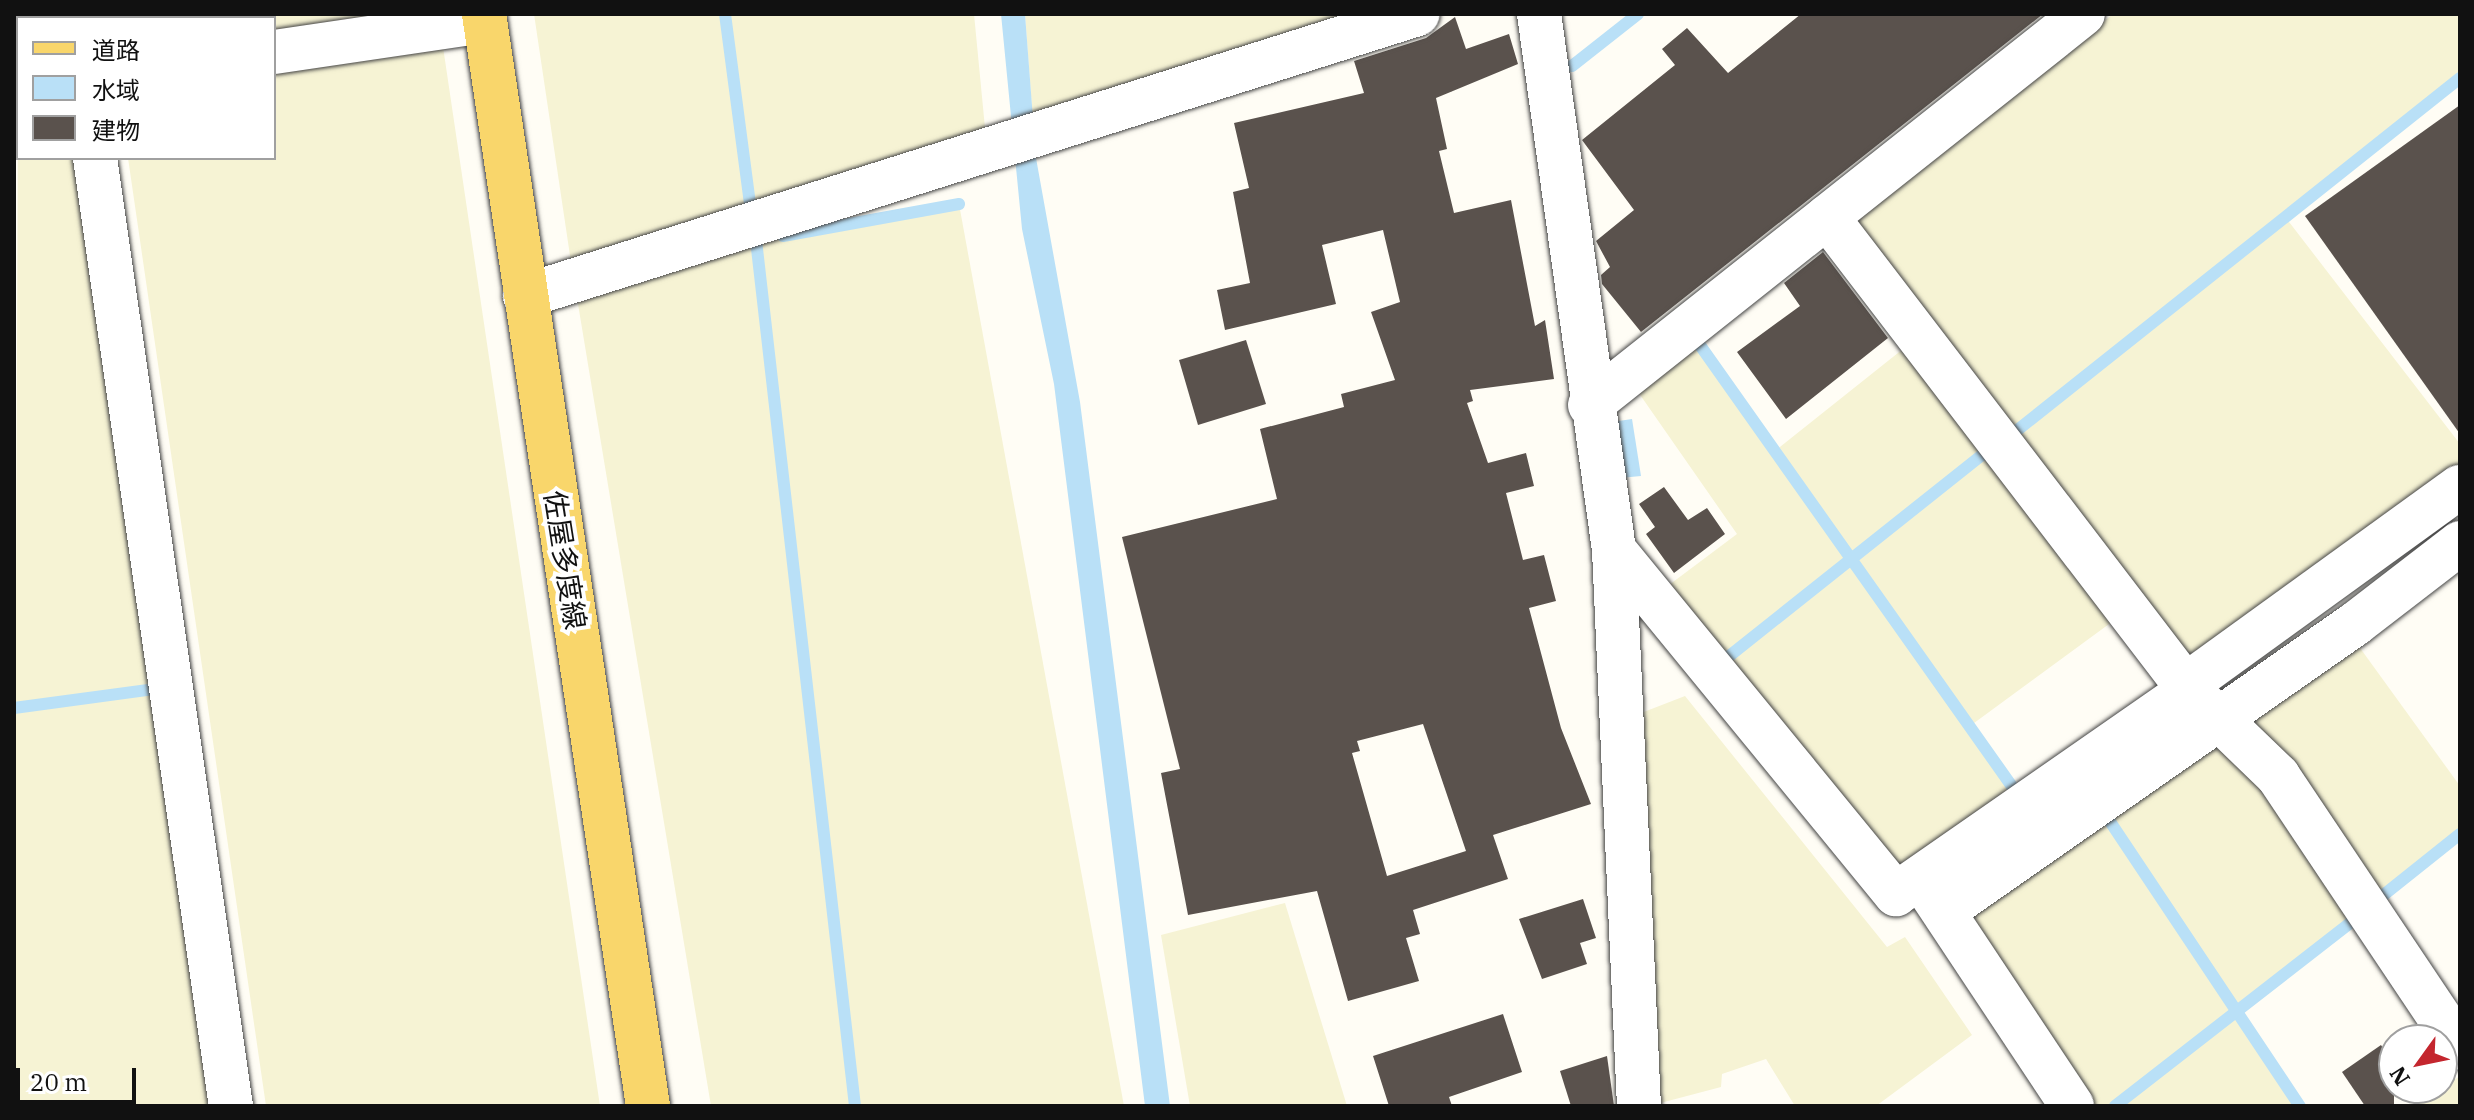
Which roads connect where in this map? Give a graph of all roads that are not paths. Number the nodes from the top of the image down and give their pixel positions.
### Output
1 (1418, 14) edge
2 (1539, 14) edge
3 (2083, 14) edge
4 (484, 18) edge
5 (276, 52) edge
6 (95, 160) edge
7 (1827, 217) junction
8 (525, 296) junction
9 (1590, 405) junction
10 (2460, 487) edge
11 (2460, 543) edge
12 (1614, 550) junction
13 (2200, 700) junction
14 (1931, 893) junction
15 (2460, 1048) edge
16 (231, 1106) edge
17 (648, 1106) edge
18 (1639, 1106) edge
19 (2072, 1106) edge

1 - 8 street
2 - 9 street
3 - 7 street
4 - 5 street
4 - 8 main road, 佐屋多度線
6 - 16 street
7 - 9 street
7 - 13 street
8 - 17 main road, 佐屋多度線
9 - 12 street
10 - 13 street
11 - 13 street
12 - 14 street
12 - 18 street
13 - 14 street
13 - 15 street
14 - 19 street

